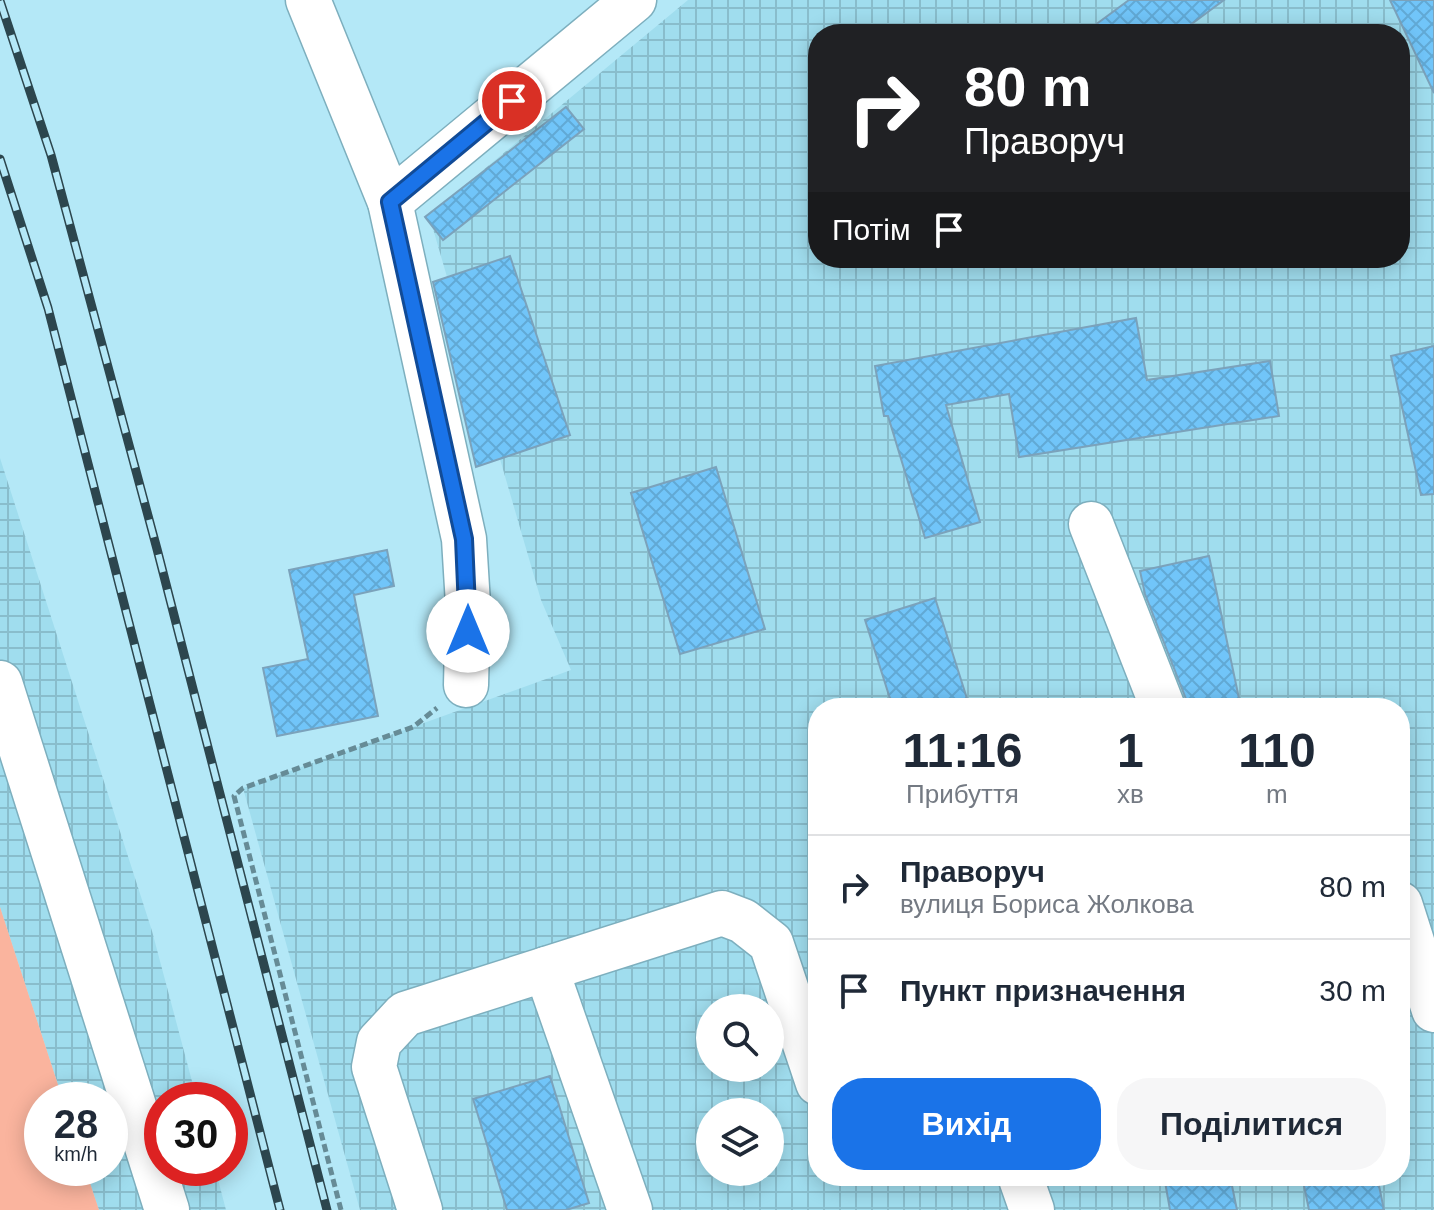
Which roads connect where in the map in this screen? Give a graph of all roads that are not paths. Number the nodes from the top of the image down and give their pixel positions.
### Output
1 (308, 0) edge
2 (634, 0) edge
3 (390, 202) junction
4 (1091, 524) dead end
5 (0, 683) edge
6 (466, 685) road end
7 (1159, 698) edge
8 (1410, 935) edge
9 (546, 969) junction
10 (1434, 1010) edge
11 (808, 1053) edge
12 (1024, 1186) edge
13 (167, 1210) edge
14 (420, 1210) edge
15 (630, 1210) edge
16 (1032, 1210) edge

1 - 3 street
2 - 3 street
3 - 6 street
4 - 7 street
5 - 13 street
8 - 10 street
9 - 11 street
9 - 14 street
9 - 15 street
12 - 16 street

